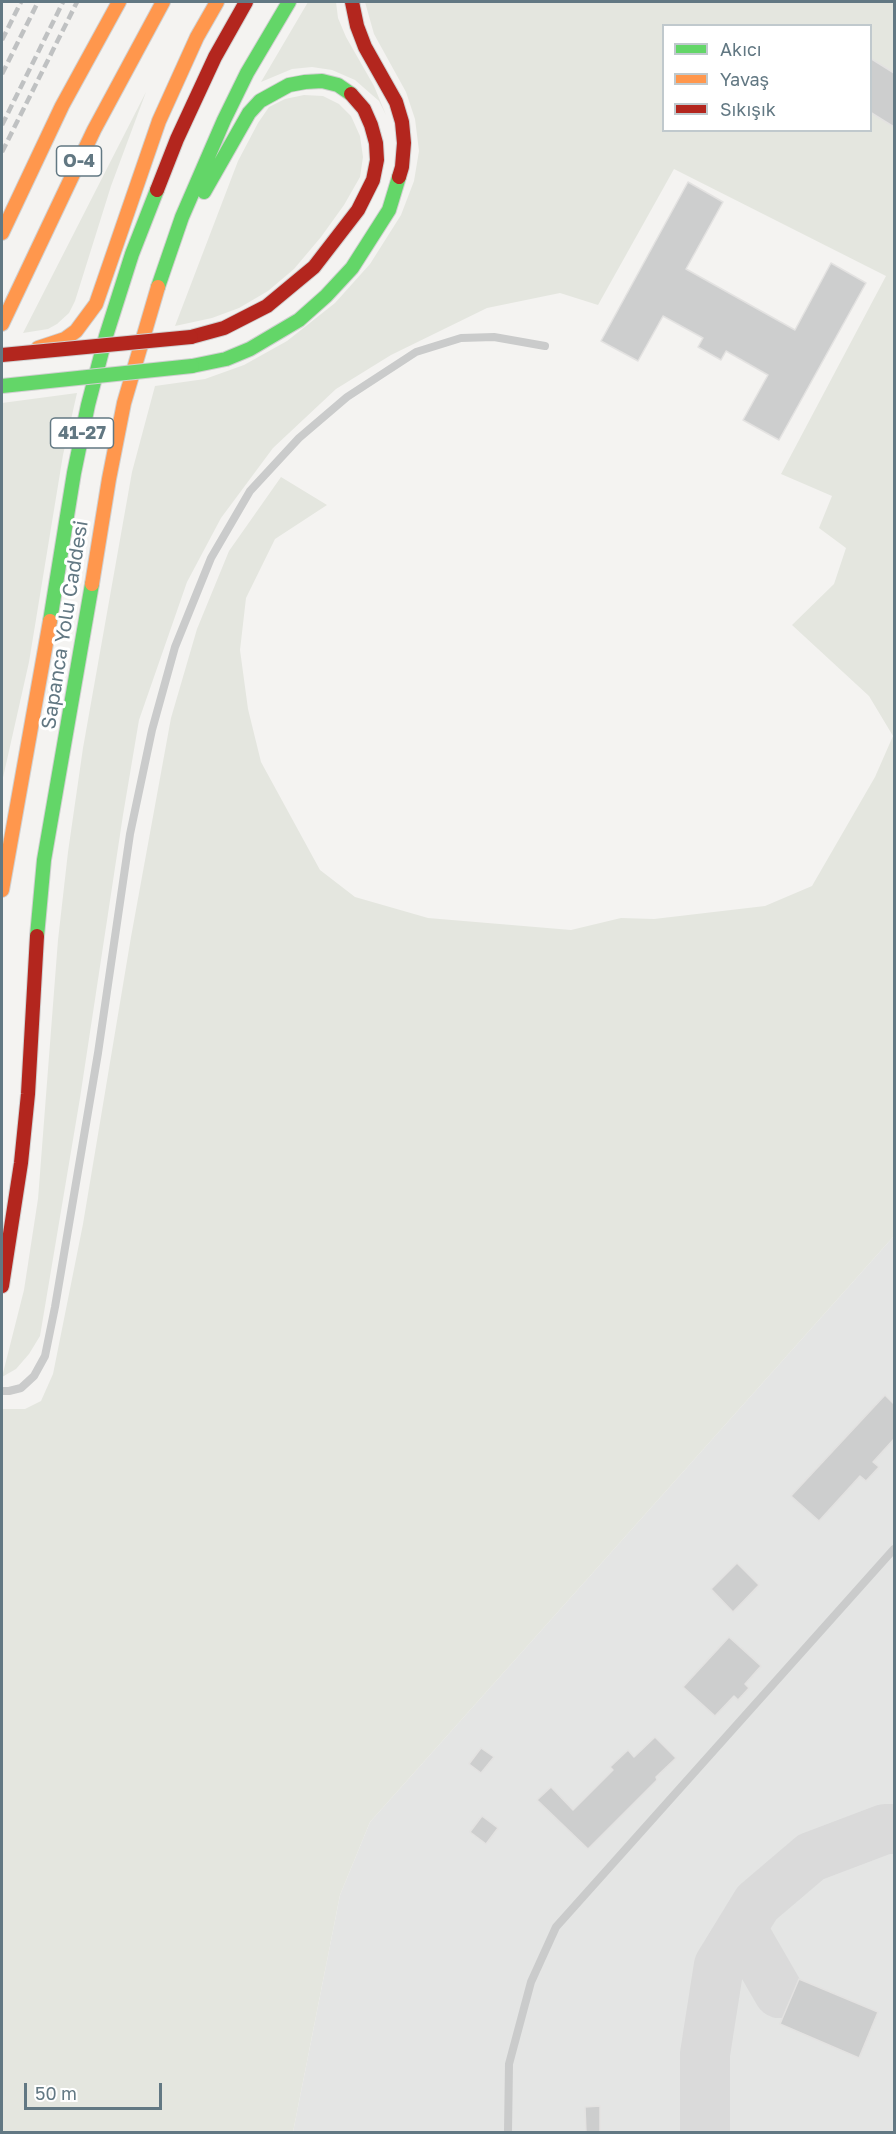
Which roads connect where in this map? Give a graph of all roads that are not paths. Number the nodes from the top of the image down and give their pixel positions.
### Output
1 (119, 2) edge
2 (163, 2) edge
3 (217, 2) edge
4 (246, 2) edge
5 (289, 2) edge
6 (351, 2) edge
7 (2, 233) edge
8 (168, 254) junction
9 (2, 324) edge
10 (545, 346) dead end
11 (19, 354) junction
12 (2, 355) edge
13 (2, 386) edge
14 (2, 890) edge
15 (7, 1223) edge
16 (2, 1286) edge
17 (2, 1391) edge
18 (894, 1550) edge
19 (508, 2133) edge

1 - 7 main road, O-4
2 - 9 main road, O-4
3 - 11 main road
4 - 14 main road, Sapanca Yolu Caddesi / 41-27
5 - 8 main road, Sapanca Yolu Caddesi
6 - 13 main road, bridge
8 - 11 main road, bridge
8 - 15 main road, Sapanca Yolu Caddesi
10 - 17 lane
11 - 12 main road, bridge
15 - 16 main road, Sapanca Yolu Caddesi
18 - 19 lane

